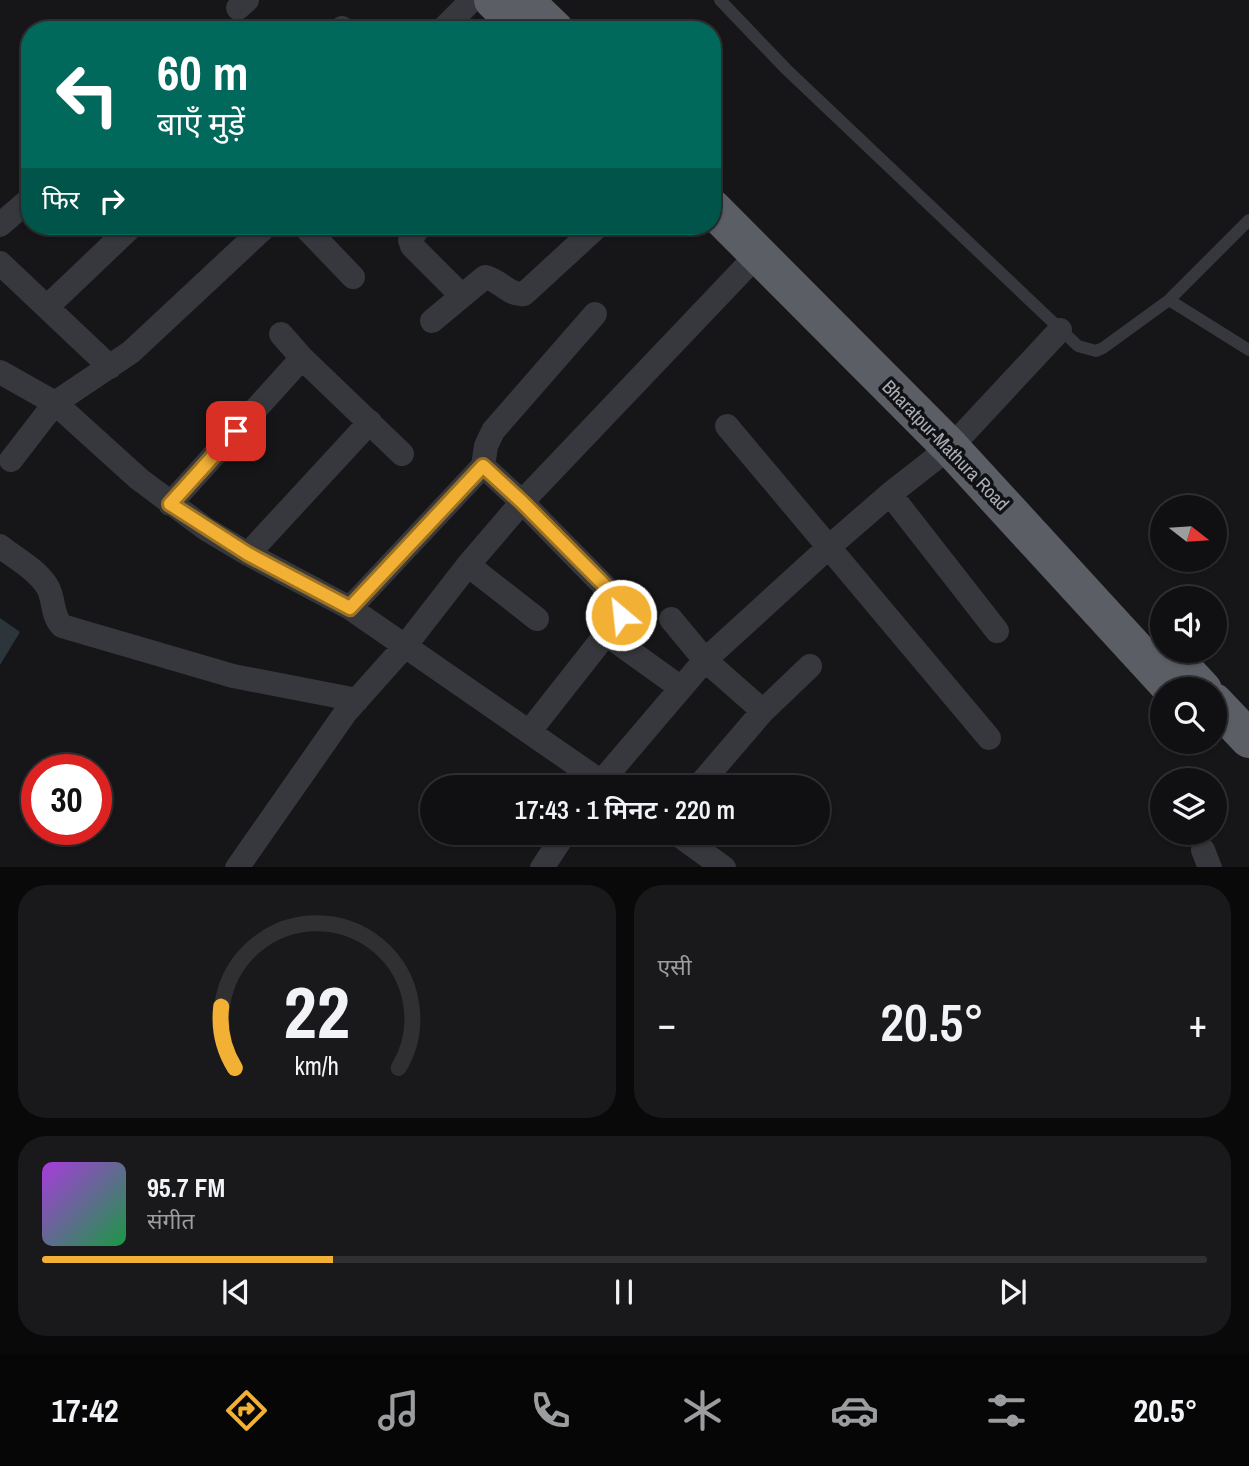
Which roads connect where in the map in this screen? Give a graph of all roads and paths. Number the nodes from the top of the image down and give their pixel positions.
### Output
1 (472, 0) edge
2 (493, 0) edge
3 (524, 0) edge
4 (720, 0) edge
5 (451, 21) edge
6 (515, 21) edge
7 (546, 21) edge
8 (721, 189) edge
9 (21, 207) edge
10 (721, 217) edge
11 (1249, 219) edge
12 (0, 225) edge
13 (123, 235) edge
14 (256, 235) edge
15 (313, 235) edge
16 (414, 235) edge
17 (588, 235) edge
18 (759, 253) junction
19 (0, 262) edge
20 (353, 277) dead end
21 (462, 296) junction
22 (1169, 300) junction
23 (47, 307) junction
24 (595, 314) dead end
25 (432, 321) dead end
26 (1060, 330) junction
27 (281, 334) dead end
28 (1249, 350) edge
29 (302, 358) junction
30 (110, 367) junction
31 (0, 372) edge
32 (894, 373) junction
33 (55, 403) junction
34 (370, 422) junction
35 (727, 426) dead end
36 (958, 440) junction
37 (402, 454) dead end
38 (11, 460) dead end
39 (483, 466) junction
40 (890, 494) junction
41 (522, 502) junction
42 (170, 504) junction
43 (0, 546) edge
44 (830, 546) junction
45 (248, 554) junction
46 (468, 565) junction
47 (350, 608) junction
48 (537, 619) dead end
49 (671, 619) dead end
50 (997, 631) dead end
51 (606, 634) junction
52 (1150, 634) edge
53 (405, 646) junction
54 (705, 660) junction
55 (1178, 663) edge
56 (810, 666) dead end
57 (1162, 677) edge
58 (1191, 677) edge
59 (681, 688) junction
60 (357, 700) junction
61 (763, 711) junction
62 (1227, 716) edge
63 (529, 732) junction
64 (989, 738) dead end
65 (1249, 739) edge
66 (1227, 744) edge
67 (1249, 765) edge
68 (588, 775) edge
69 (610, 775) edge
70 (708, 775) edge
71 (557, 845) edge
72 (693, 845) edge
73 (237, 867) edge
74 (542, 867) edge
75 (724, 867) edge

1 - 5 street
2 - 6 highway
3 - 7 highway
4 - 26 lane
8 - 32 highway, Bharatpur-Mathura Road
9 - 12 street
10 - 18 highway, Bharatpur-Mathura Road
11 - 22 lane
13 - 23 street
14 - 30 street
15 - 20 street
16 - 21 street
17 - 21 street
18 - 32 highway, Bharatpur-Mathura Road
18 - 41 street
19 - 23 street
21 - 25 street
22 - 26 lane
22 - 28 lane
23 - 30 street
24 - 39 street
26 - 36 street
27 - 29 street
29 - 34 street
29 - 42 street
30 - 33 street
31 - 33 street
32 - 36 highway, Bharatpur-Mathura Road
33 - 38 street
33 - 42 street
34 - 37 street
34 - 45 street
35 - 44 street
36 - 40 street
36 - 52 highway, Bharatpur-Mathura Road
36 - 57 highway, Bharatpur-Mathura Road
39 - 41 street
39 - 47 street
40 - 44 street
40 - 50 street
41 - 46 street
41 - 51 street
42 - 45 street
43 - 60 street
44 - 54 street
44 - 64 street
45 - 47 street
46 - 48 street
46 - 53 street
47 - 53 street
49 - 54 street
51 - 59 street
51 - 63 street
53 - 60 street
53 - 63 street
54 - 59 street
54 - 61 street
55 - 58 highway
56 - 61 street
59 - 69 street
60 - 73 street
61 - 70 street
62 - 65 highway
63 - 68 street
66 - 67 highway
71 - 74 street
72 - 75 street

